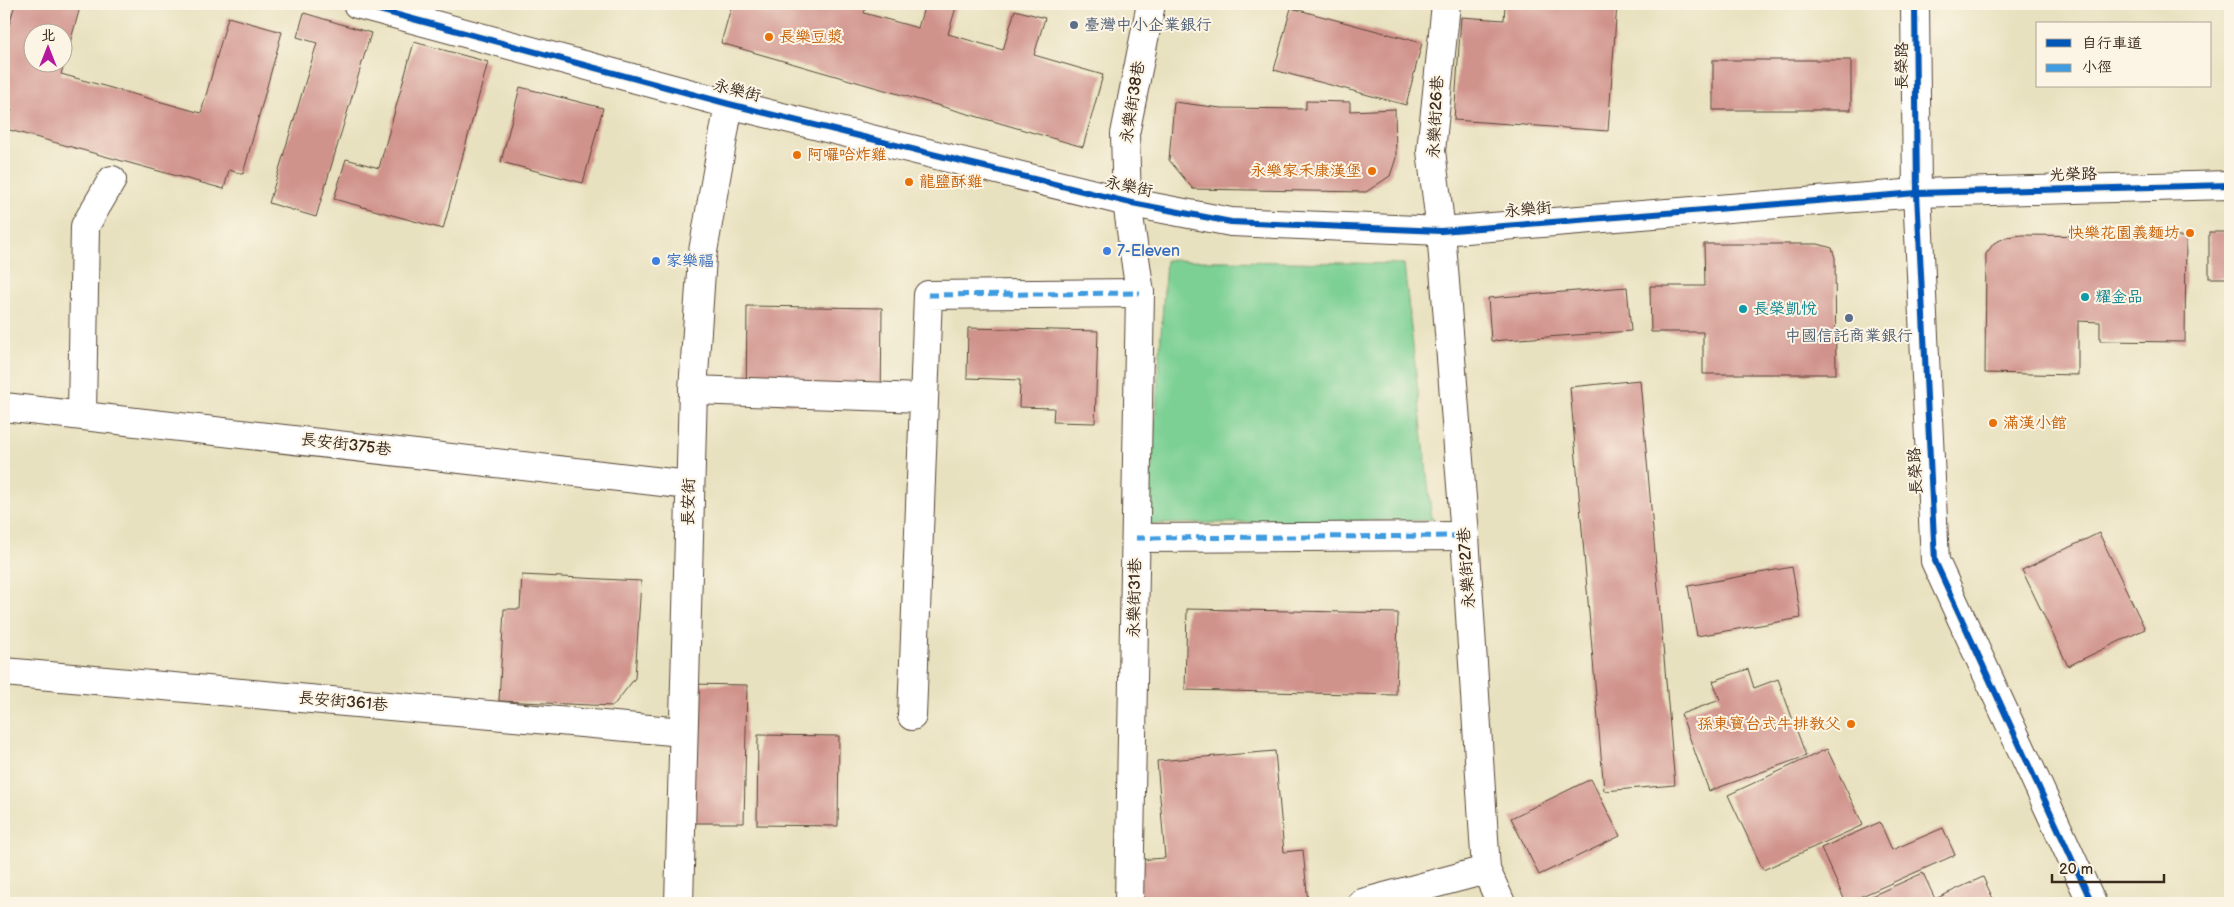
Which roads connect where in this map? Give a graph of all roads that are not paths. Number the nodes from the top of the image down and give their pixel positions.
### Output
1 (357, 4) edge
2 (1151, 4) edge
3 (1446, 4) edge
4 (1915, 4) edge
5 (729, 104) junction
6 (112, 180) dead end
7 (2230, 185) edge
8 (1917, 193) junction
9 (1127, 202) junction
10 (1441, 231) junction
11 (1140, 293) junction
12 (693, 390) junction
13 (923, 398) junction
14 (4, 407) edge
15 (82, 415) junction
16 (689, 485) junction
17 (1465, 536) junction
18 (1136, 538) junction
19 (4, 672) edge
20 (912, 716) dead end
21 (683, 732) junction
22 (1486, 870) junction
23 (679, 903) edge
24 (1129, 903) edge
25 (1362, 903) edge
26 (1501, 903) edge
27 (2092, 903) edge

1 - 5 street, 永樂街
2 - 9 street, 永樂街38巷
3 - 10 street, 永樂街26巷
4 - 8 street, 長榮路
5 - 9 street, 永樂街
5 - 12 street, 長安街
6 - 15 street
7 - 8 street, 光榮路
8 - 10 street, 永樂街
8 - 27 street, 長榮路
9 - 10 street, 永樂街
9 - 11 street, 永樂街31巷
10 - 17 street, 永樂街27巷
11 - 13 street
11 - 18 street, 永樂街31巷
12 - 13 street
12 - 16 street, 長安街
13 - 20 street
14 - 15 street, 長安街375巷
15 - 16 street, 長安街375巷
16 - 21 street, 長安街
17 - 18 street
17 - 22 street, 永樂街27巷
18 - 24 street, 永樂街31巷
19 - 21 street, 長安街361巷
21 - 23 street, 長安街
22 - 25 street
22 - 26 street, 永樂街27巷

